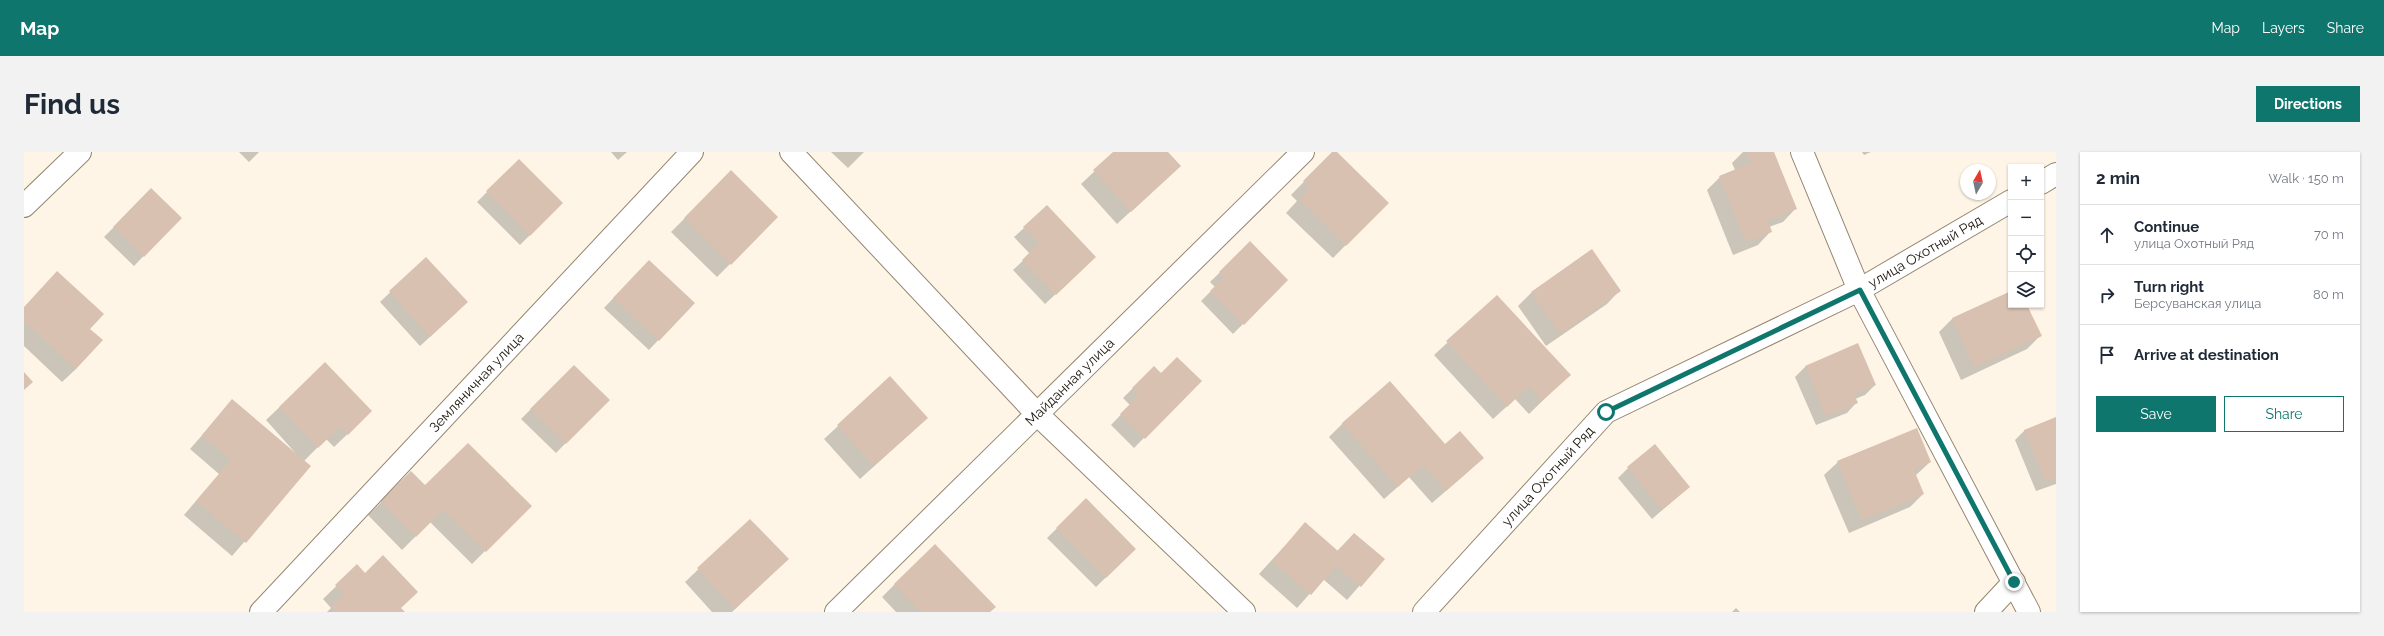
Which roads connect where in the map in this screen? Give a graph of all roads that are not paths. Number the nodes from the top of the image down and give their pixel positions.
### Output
1 (80, 152) edge
2 (692, 152) edge
3 (791, 152) edge
4 (1304, 152) edge
5 (1802, 152) edge
6 (2056, 174) edge
7 (2044, 181) edge
8 (2008, 203) edge
9 (24, 206) edge
10 (1860, 290) junction
11 (1037, 414) junction
12 (2014, 582) junction
13 (261, 612) edge
14 (836, 612) edge
15 (1244, 612) edge
16 (1424, 612) edge
17 (1986, 612) edge
18 (2029, 612) edge

1 - 9 street
2 - 13 street, Земляничная улица
3 - 11 street
4 - 11 street, Майданная улица
5 - 10 street
6 - 7 street
8 - 10 street, улица Охотный Ряд
10 - 12 street
10 - 16 street, улица Охотный Ряд
11 - 14 street, Майданная улица
11 - 15 street
12 - 17 street
12 - 18 street

